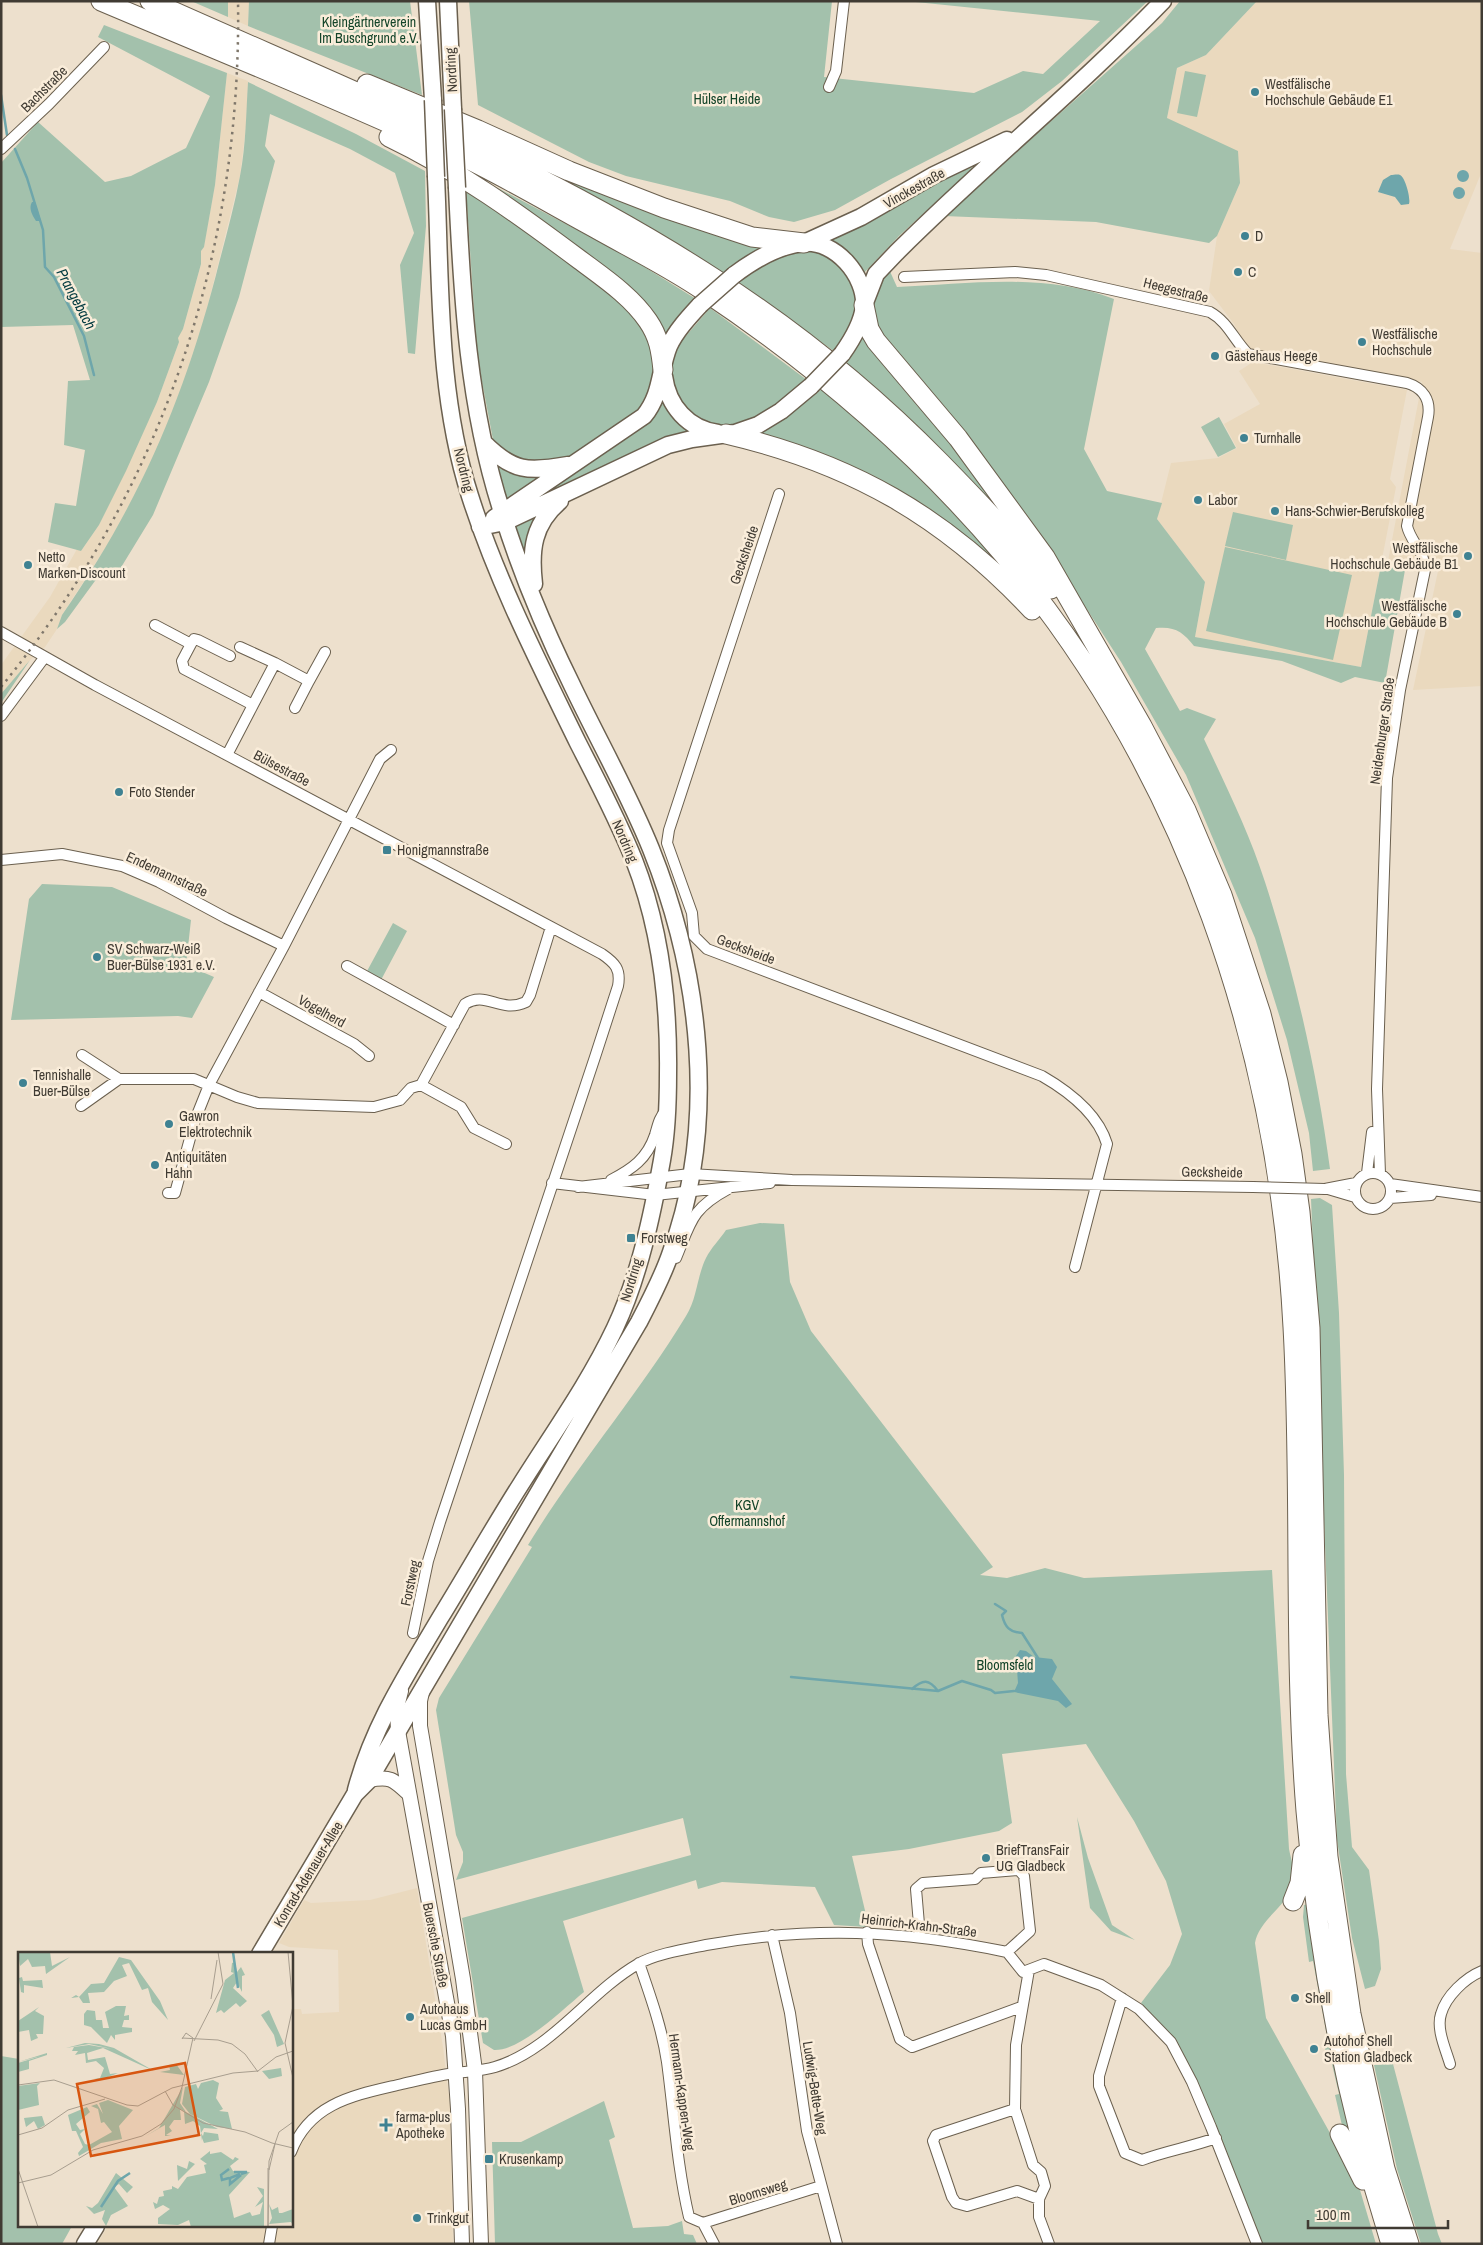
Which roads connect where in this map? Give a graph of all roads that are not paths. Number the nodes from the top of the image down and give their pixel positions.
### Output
1 (101, 1) edge
2 (150, 1) edge
3 (427, 1) edge
4 (448, 1) edge
5 (844, 1) edge
6 (1163, 1) edge
7 (227, 36) junction
8 (205, 45) junction
9 (104, 47) dead end
10 (829, 87) dead end
11 (1023, 132) junction
12 (1, 149) edge
13 (804, 243) junction
14 (904, 277) dead end
15 (864, 304) junction
16 (664, 370) junction
17 (1420, 389) joint
18 (726, 434) junction
19 (484, 443) junction
20 (575, 464) junction
21 (569, 493) junction
22 (779, 494) dead end
23 (503, 517) junction
24 (480, 527) junction
25 (538, 610) junction
26 (155, 626) dead end
27 (1, 632) edge
28 (191, 644) junction
29 (240, 646) dead end
30 (325, 652) dead end
31 (230, 656) dead end
32 (44, 658) junction
33 (275, 663) junction
34 (1084, 665) junction
35 (1108, 670) junction
36 (310, 681) junction
37 (253, 705) junction
38 (296, 708) dead end
39 (1, 716) edge
40 (391, 750) dead end
41 (227, 755) junction
42 (349, 820) junction
43 (1, 860) edge
44 (551, 927) junction
45 (284, 946) junction
46 (347, 966) dead end
47 (618, 967) joint
48 (259, 992) junction
49 (454, 1025) junction
50 (82, 1055) dead end
51 (369, 1056) dead end
52 (119, 1079) junction
53 (209, 1085) junction
54 (421, 1085) junction
55 (1376, 1089) junction
56 (81, 1106) dead end
57 (668, 1108) junction
58 (506, 1144) dead end
59 (1367, 1173) junction
60 (690, 1174) junction
61 (1380, 1174) junction
62 (658, 1177) junction
63 (792, 1180) junction
64 (606, 1182) junction
65 (552, 1183) junction
66 (1356, 1183) junction
67 (1098, 1184) junction
68 (1390, 1184) junction
69 (734, 1186) junction
70 (578, 1187) junction
71 (1325, 1188) junction
72 (687, 1191) junction
73 (168, 1194) dead end
74 (1452, 1194) junction
75 (655, 1195) junction
76 (1355, 1197) junction
77 (1482, 1197) edge
78 (1390, 1198) junction
79 (1075, 1267) dead end
80 (655, 1290) junction
81 (413, 1633) dead end
82 (421, 1650) joint
83 (443, 1653) joint
84 (404, 1678) junction
85 (424, 1684) junction
86 (404, 1708) junction
87 (378, 1725) junction
88 (420, 1726) junction
89 (398, 1731) junction
90 (369, 1780) junction
91 (355, 1794) junction
92 (408, 1794) junction
93 (1306, 1804) junction
94 (1293, 1901) dead end
95 (867, 1932) junction
96 (772, 1935) junction
97 (920, 1936) junction
98 (261, 1952) edge
99 (1007, 1952) junction
100 (639, 1963) junction
101 (1029, 1970) junction
102 (1482, 1972) edge
103 (1122, 1998) junction
104 (1021, 2007) junction
105 (1450, 2064) dead end
106 (475, 2071) junction
107 (455, 2073) junction
108 (1016, 2109) junction
109 (1340, 2134) dead end
110 (1216, 2138) junction
111 (292, 2150) edge
112 (821, 2186) junction
113 (1039, 2200) junction
114 (1378, 2202) junction
115 (700, 2223) junction
116 (95, 2228) edge
117 (272, 2228) edge
118 (86, 2244) edge
119 (269, 2244) edge
120 (462, 2244) edge
121 (481, 2244) edge
122 (714, 2244) edge
123 (837, 2244) edge
124 (1049, 2244) edge
125 (1257, 2244) edge
126 (1391, 2244) edge
127 (1409, 2244) edge

1 - 8 highway
2 - 7 highway
3 - 24 main road, Nordring, bridge
4 - 19 main road, Nordring, bridge
5 - 10 street
6 - 11 main road, Vinckestraße
7 - 13 highway
7 - 35 highway
8 - 16 highway
8 - 34 highway
9 - 12 street, Bachstraße
11 - 13 main road, Vinckestraße
11 - 15 main road, Vinckestraße
13 - 15 main road
13 - 16 main road, Vinckestraße, bridge
14 - 17 street, Heegestraße
15 - 18 main road, Vinckestraße, bridge
15 - 35 highway
16 - 18 main road
16 - 20 main road, Vinckestraße
17 - 55 street, Neidenburger Straße
18 - 21 main road, Vinckestraße
18 - 34 highway
19 - 20 main road
19 - 23 main road, Nordring
20 - 23 main road, Vinckestraße
21 - 23 main road, Vinckestraße
21 - 25 main road
22 - 67 street, Gecksheide
23 - 24 main road
23 - 25 main road, Nordring
24 - 57 main road, Nordring
25 - 60 main road, Nordring
26 - 28 street
27 - 32 street, Bülsestraße
28 - 31 street
28 - 37 street
29 - 33 street
30 - 36 street
32 - 39 street
32 - 41 street, Bülsestraße
33 - 36 street
33 - 37 street
34 - 93 highway
35 - 127 highway
36 - 38 street
37 - 41 street
40 - 42 street
41 - 42 street, Bülsestraße
42 - 44 street, Bülsestraße
42 - 45 street
43 - 45 street, Endemannstraße
44 - 47 street, Bülsestraße
44 - 49 street
45 - 48 street
46 - 49 street
47 - 65 street, Forstweg
48 - 51 street, Vogelherd
48 - 53 street
49 - 54 street
50 - 52 street
52 - 53 street
52 - 56 street
53 - 54 street
53 - 73 street
54 - 58 street
55 - 59 street, Neidenburger Straße
55 - 61 street, Neidenburger Straße
57 - 62 main road, Nordring
57 - 64 street
59 - 61 street
59 - 66 street
60 - 62 street, Gecksheide
60 - 63 street, Gecksheide
60 - 72 main road, Nordring
61 - 68 street
62 - 64 street, Gecksheide
62 - 75 main road, Nordring
63 - 67 street, Gecksheide
63 - 69 street, Gecksheide
64 - 70 street, Gecksheide
65 - 70 street, Gecksheide
65 - 81 street, Forstweg
66 - 71 street, Gecksheide
66 - 76 street
67 - 71 street, Gecksheide, bridge
67 - 79 street, Gecksheide
68 - 74 street
68 - 78 street
69 - 72 street, Gecksheide
69 - 80 street, Nordring
70 - 75 street, Gecksheide
71 - 76 street, Gecksheide
72 - 75 street, Gecksheide
72 - 80 main road, Nordring
74 - 77 street
74 - 78 street
75 - 82 main road, Nordring
76 - 78 street
80 - 83 main road, Nordring
82 - 84 main road, Konrad-Adenauer-Allee
83 - 85 main road, Konrad-Adenauer-Allee
84 - 86 main road
84 - 87 main road, Konrad-Adenauer-Allee
85 - 86 main road, Konrad-Adenauer-Allee
85 - 88 main road, Buersche Straße
86 - 87 main road
86 - 88 main road, Buersche Straße
86 - 89 main road, Konrad-Adenauer-Allee
87 - 91 main road, Konrad-Adenauer-Allee
88 - 106 main road, Buersche Straße
89 - 90 main road, Konrad-Adenauer-Allee
89 - 92 main road, Buersche Straße
90 - 91 main road, Konrad-Adenauer-Allee
90 - 92 main road
91 - 98 main road, Konrad-Adenauer-Allee
92 - 107 main road, Buersche Straße
93 - 94 highway
93 - 114 highway
95 - 96 street, Heinrich-Krahn-Straße
95 - 97 street, Heinrich-Krahn-Straße
95 - 104 street
96 - 100 street, Heinrich-Krahn-Straße
96 - 112 street, Ludwig-Bette-Weg
97 - 99 street, Heinrich-Krahn-Straße
97 - 99 street
99 - 101 street
100 - 106 street, Heinrich-Krahn-Straße
100 - 115 street, Hermann-Kappen-Weg
101 - 103 street
101 - 104 street
102 - 105 street
103 - 110 street
103 - 110 street
104 - 108 street
106 - 107 street
106 - 121 main road, Buersche Straße
107 - 111 street
107 - 120 main road, Buersche Straße
108 - 113 street
108 - 113 street
109 - 114 highway
110 - 125 street
112 - 115 street, Bloomsweg
112 - 123 street, Ludwig-Bette-Weg
113 - 124 street
114 - 126 highway
115 - 122 street
116 - 118 main road
117 - 119 street

